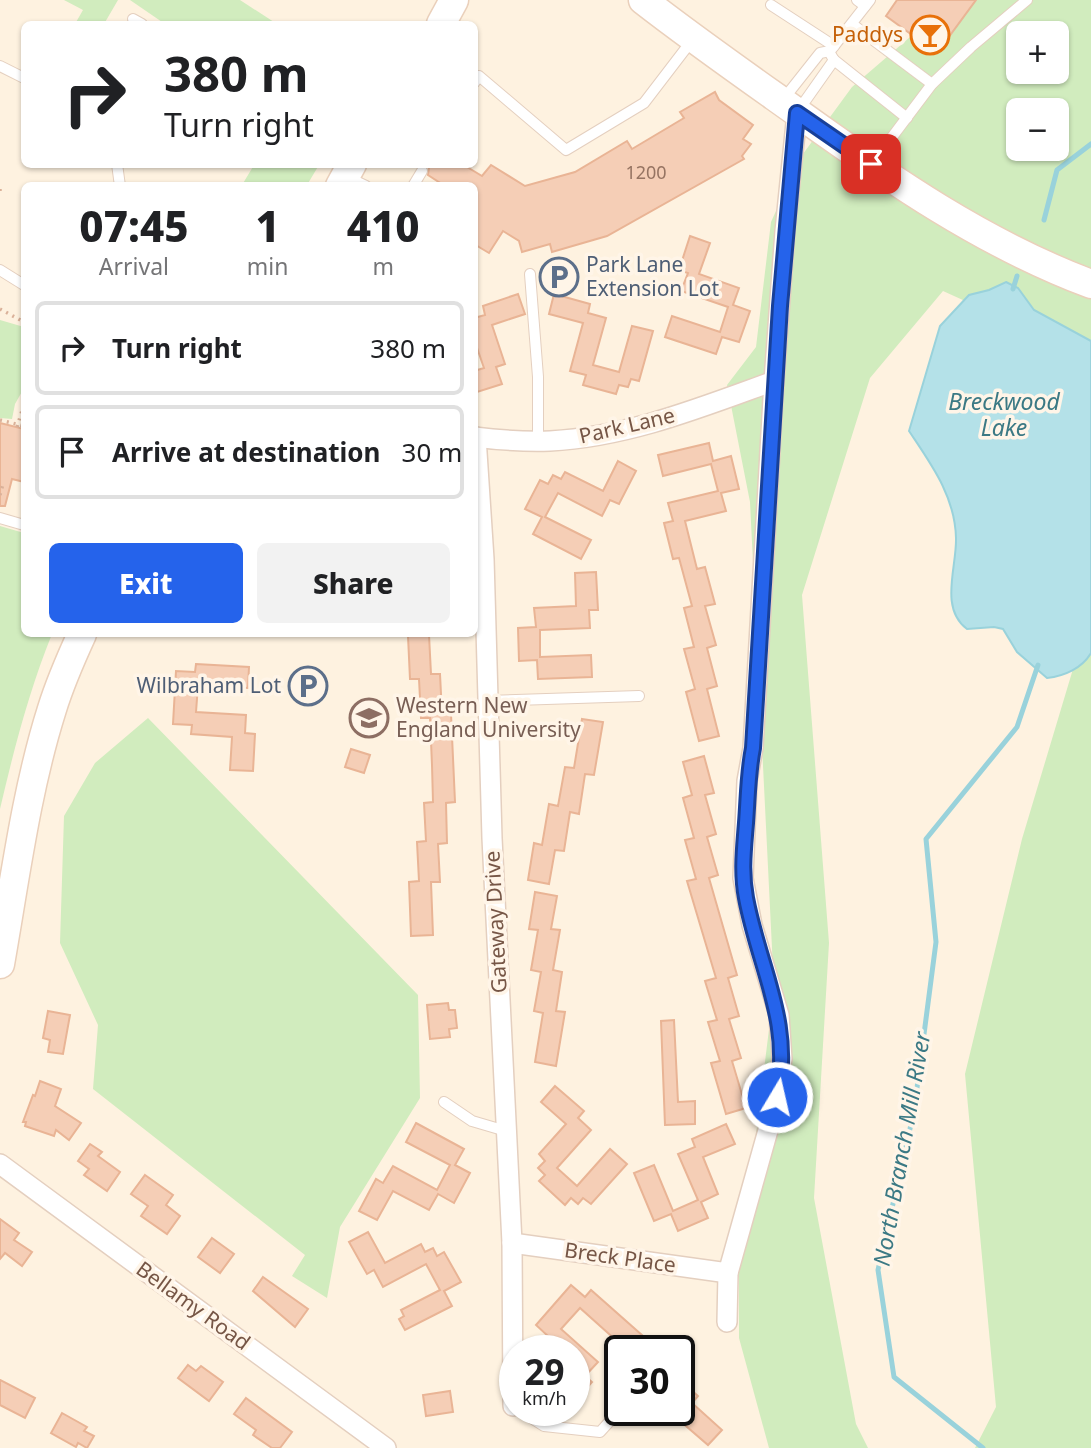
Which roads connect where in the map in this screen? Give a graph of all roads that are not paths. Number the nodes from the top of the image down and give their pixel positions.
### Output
1 (454, 0) edge
2 (1027, 0) edge
3 (651, 2) edge
4 (864, 2) edge
5 (771, 5) dead end
6 (442, 21) edge
7 (852, 24) junction
8 (694, 38) junction
9 (832, 52) junction
10 (0, 66) edge
11 (21, 76) edge
12 (478, 78) edge
13 (932, 83) junction
14 (789, 107) junction
15 (907, 118) junction
16 (871, 164) junction
17 (422, 171) dead end
18 (415, 182) edge
19 (0, 270) edge
20 (530, 274) dead end
21 (21, 283) edge
22 (1091, 284) edge
23 (774, 381) junction
24 (478, 437) edge
25 (538, 441) junction
26 (0, 518) edge
27 (21, 524) edge
28 (478, 528) edge
29 (479, 559) edge
30 (81, 637) edge
31 (639, 696) dead end
32 (488, 701) junction
33 (0, 964) edge
34 (444, 1102) dead end
35 (506, 1131) junction
36 (0, 1164) edge
37 (512, 1243) junction
38 (727, 1273) junction
39 (727, 1322) dead end
40 (514, 1335) edge
41 (544, 1426) edge
42 (605, 1426) edge
43 (386, 1448) edge

1 - 6 main road
2 - 13 lane
3 - 8 main road
4 - 7 lane
5 - 9 lane
7 - 9 lane
7 - 13 lane
8 - 12 lane
8 - 14 main road
9 - 14 lane
9 - 14 lane
9 - 15 lane
10 - 11 lane
13 - 15 lane
14 - 16 main road
14 - 23 street
15 - 16 lane
16 - 22 main road
17 - 18 lane
19 - 21 lane
20 - 25 lane
23 - 25 street, Park Lane
23 - 38 street
24 - 25 street, Park Lane
26 - 27 lane
28 - 29 street, Gateway Drive
29 - 32 street, Gateway Drive
30 - 33 main road
31 - 32 lane
32 - 35 street, Gateway Drive
34 - 35 lane
35 - 37 street, Gateway Drive
36 - 43 street, Bellamy Road
37 - 38 street, Breck Place
37 - 40 street, Gateway Drive
38 - 39 street
41 - 42 lane

